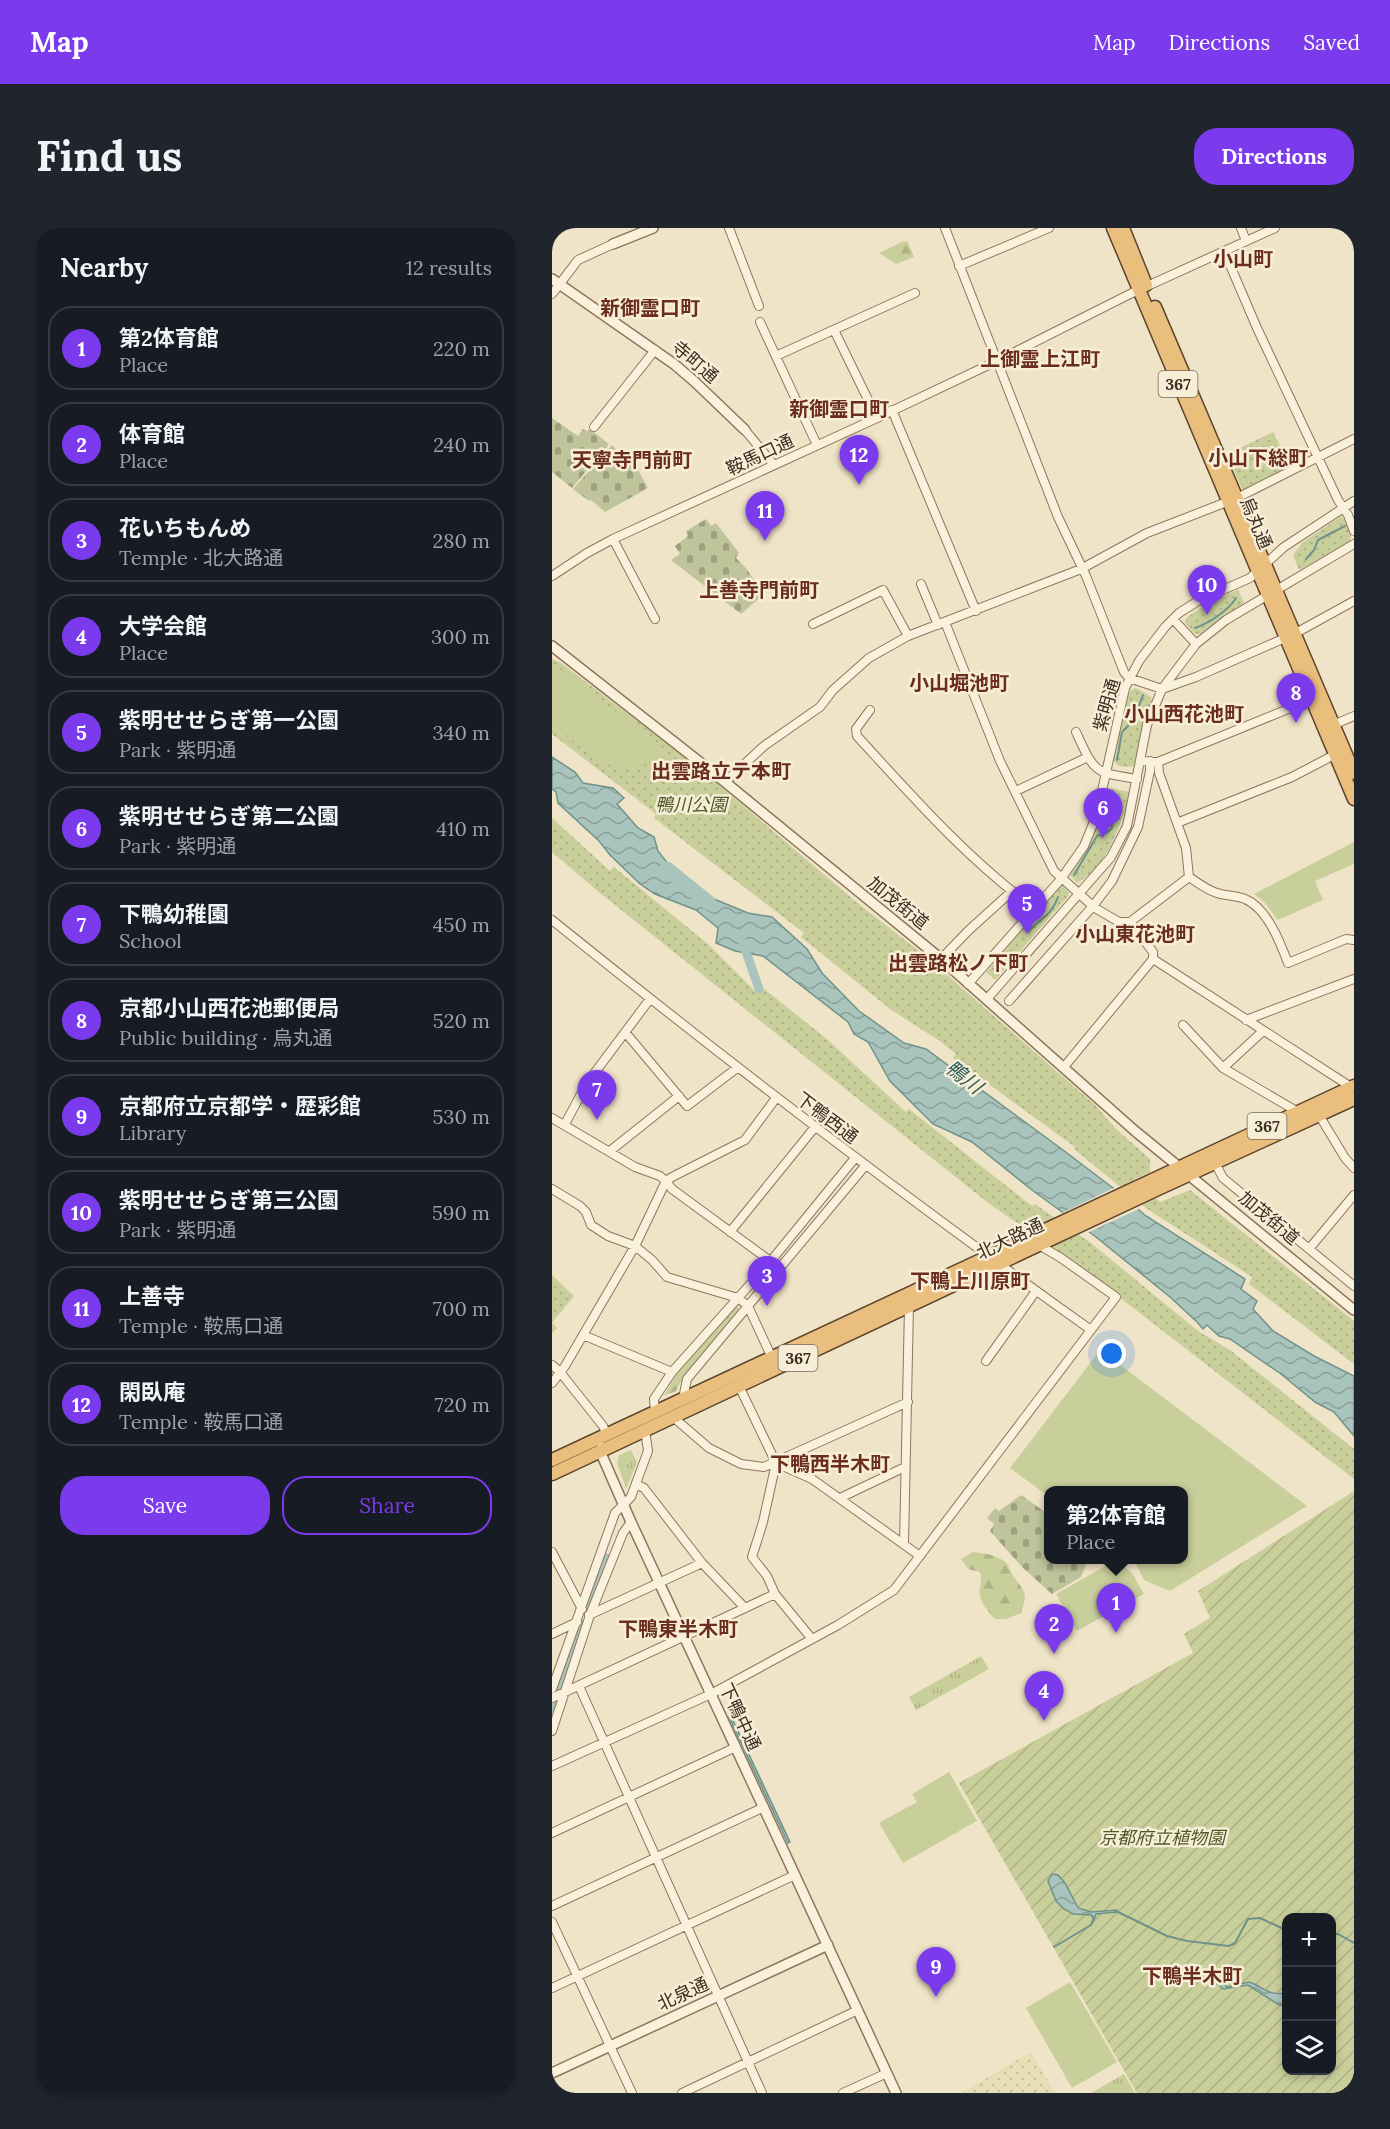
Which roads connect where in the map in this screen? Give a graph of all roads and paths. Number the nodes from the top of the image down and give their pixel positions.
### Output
1 (653, 228) edge
2 (729, 228) edge
3 (945, 228) edge
4 (1049, 228) edge
5 (1113, 228) edge
6 (1123, 228) edge
7 (1241, 228) edge
8 (1275, 228) edge
9 (1350, 228) edge
10 (1354, 234) edge
11 (1246, 241) junction
12 (613, 244) joint
13 (1224, 251) junction
14 (959, 266) junction
15 (556, 282) edge
16 (1143, 288) junction
17 (915, 292) dead end
18 (552, 294) edge
19 (759, 306) dead end
20 (760, 322) dead end
21 (834, 330) junction
22 (655, 350) junction
23 (776, 357) junction
24 (997, 361) junction
25 (892, 410) junction
26 (877, 418) junction
27 (594, 428) dead end
28 (745, 430) joint
29 (1354, 439) edge
30 (817, 445) junction
31 (1318, 457) junction
32 (774, 465) junction
33 (1232, 500) junction
34 (1354, 501) edge
35 (1343, 508) junction
36 (1354, 531) edge
37 (613, 539) junction
38 (1354, 543) edge
39 (1261, 568) junction
40 (1081, 569) junction
41 (552, 576) edge
42 (921, 584) dead end
43 (1272, 593) junction
44 (1354, 601) edge
45 (976, 611) junction
46 (655, 619) dead end
47 (1173, 619) junction
48 (813, 624) dead end
49 (941, 624) junction
50 (908, 636) junction
51 (1290, 636) junction
52 (1196, 644) junction
53 (552, 646) edge
54 (1129, 678) junction
55 (1162, 689) junction
56 (1316, 698) junction
57 (870, 710) dead end
58 (1354, 716) edge
59 (1334, 725) junction
60 (1076, 732) dead end
61 (1340, 752) junction
62 (1088, 757) junction
63 (1141, 761) junction
64 (1154, 761) junction
65 (1354, 773) edge
66 (1106, 774) junction
67 (1137, 778) junction
68 (725, 782) junction
69 (1016, 791) junction
70 (1354, 799) edge
71 (1177, 823) junction
72 (1189, 877) junction
73 (1060, 879) junction
74 (1011, 891) junction
75 (1078, 893) junction
76 (1093, 906) junction
77 (1034, 908) junction
78 (552, 920) edge
79 (1130, 922) junction
80 (1354, 940) edge
81 (940, 959) junction
82 (1153, 959) junction
83 (1354, 979) edge
84 (968, 984) junction
85 (650, 999) junction
86 (987, 999) junction
87 (1009, 1001) dead end
88 (1246, 1020) junction
89 (1183, 1025) dead end
90 (1263, 1031) junction
91 (625, 1032) junction
92 (1064, 1067) junction
93 (737, 1068) junction
94 (1223, 1068) junction
95 (1353, 1091) edge
96 (679, 1096) junction
97 (776, 1098) junction
98 (1298, 1112) junction
99 (1319, 1114) junction
100 (552, 1118) edge
101 (564, 1124) junction
102 (815, 1127) junction
103 (610, 1151) junction
104 (855, 1158) junction
105 (1215, 1163) junction
106 (865, 1166) junction
107 (1354, 1168) edge
108 (1185, 1171) junction
109 (666, 1181) junction
110 (552, 1189) edge
111 (1354, 1195) edge
112 (730, 1232) junction
113 (1039, 1241) junction
114 (635, 1246) junction
115 (1309, 1249) junction
116 (993, 1261) junction
117 (770, 1262) junction
118 (782, 1265) junction
119 (1354, 1286) edge
120 (1036, 1291) junction
121 (738, 1298) junction
122 (748, 1306) junction
123 (909, 1306) junction
124 (1354, 1310) edge
125 (1091, 1330) junction
126 (583, 1335) junction
127 (772, 1358) junction
128 (986, 1361) dead end
129 (552, 1365) edge
130 (560, 1372) junction
131 (672, 1372) junction
132 (552, 1383) edge
133 (739, 1386) junction
134 (683, 1399) junction
135 (908, 1402) junction
136 (655, 1412) junction
137 (673, 1417) junction
138 (645, 1430) junction
139 (607, 1435) junction
140 (600, 1451) junction
141 (552, 1460) edge
142 (776, 1463) junction
143 (905, 1467) junction
144 (552, 1474) edge
145 (636, 1484) junction
146 (840, 1498) junction
147 (624, 1505) junction
148 (631, 1522) junction
149 (904, 1544) junction
150 (552, 1552) edge
151 (920, 1556) junction
152 (702, 1563) junction
153 (555, 1567) edge
154 (659, 1583) junction
155 (775, 1594) junction
156 (745, 1608) junction
157 (590, 1615) junction
158 (580, 1616) junction
159 (552, 1634) edge
160 (684, 1636) junction
161 (812, 1639) junction
162 (579, 1686) junction
163 (552, 1689) edge
164 (565, 1692) junction
165 (711, 1694) junction
166 (552, 1698) edge
167 (552, 1731) edge
168 (605, 1743) junction
169 (736, 1747) junction
170 (552, 1766) edge
171 (630, 1798) junction
172 (764, 1807) junction
173 (552, 1833) edge
174 (656, 1857) junction
175 (795, 1875) junction
176 (552, 1906) edge
177 (552, 1922) edge
178 (687, 1925) junction
179 (828, 1945) junction
180 (577, 1976) junction
181 (552, 1988) edge
182 (718, 1996) junction
183 (858, 2010) junction
184 (610, 2046) junction
185 (747, 2062) junction
186 (552, 2073) edge
187 (887, 2073) junction
188 (632, 2093) edge
189 (682, 2093) edge
190 (762, 2093) edge
191 (843, 2093) edge
192 (896, 2093) edge

1 - 12 street
2 - 19 street
3 - 14 street
4 - 14 street
5 - 16 highway, 烏丸通 / 367
6 - 16 highway, 烏丸通 / 367
7 - 11 street
8 - 11 street, 鞍馬口通
9 - 10 street
11 - 13 street, 鞍馬口通
12 - 15 street
13 - 16 street, 鞍馬口通
13 - 31 street
14 - 24 street
15 - 18 street
15 - 22 street, 寺町通
16 - 24 street, 鞍馬口通
16 - 33 highway, 烏丸通 / 367
17 - 21 street
20 - 23 street
21 - 23 street
21 - 26 street
22 - 27 street
22 - 28 street, 寺町通
23 - 30 street
24 - 25 street, 鞍馬口通
24 - 40 street
25 - 26 street, 鞍馬口通
25 - 45 street
26 - 30 street, 鞍馬口通
28 - 32 street, 寺町通
29 - 31 street
30 - 32 street, 鞍馬口通
31 - 33 street
31 - 35 street
32 - 37 street, 鞍馬口通
33 - 39 highway, 烏丸通 / 367
33 - 40 street
34 - 35 street, 紫明通
35 - 36 street
35 - 39 street, 紫明通
37 - 41 street, 鞍馬口通
37 - 46 street
38 - 43 street
39 - 43 highway, 烏丸通 / 367
39 - 47 street, 紫明通
40 - 45 street
40 - 54 street
42 - 49 street
43 - 51 highway, 烏丸通 / 367
43 - 52 street
44 - 51 street
45 - 49 street
47 - 52 street
47 - 54 street, 紫明通
48 - 50 street
49 - 50 street
49 - 69 street
50 - 68 street
51 - 55 street
51 - 56 highway, 烏丸通 / 367
52 - 55 street
53 - 68 street, 加茂街道
54 - 55 street
54 - 66 street, 紫明通
55 - 63 street
56 - 59 highway, 烏丸通 / 367
56 - 61 highway, 烏丸通 / 367
56 - 64 street
57 - 74 street
58 - 59 street
59 - 61 highway, 烏丸通 / 367
60 - 62 street
61 - 65 highway, 烏丸通 / 367
61 - 70 highway, 烏丸通 / 367
61 - 71 street
62 - 66 street
62 - 69 street
63 - 64 street
63 - 67 street
64 - 71 street
64 - 76 street
66 - 67 street
66 - 73 street, 紫明通
67 - 75 street
68 - 81 street, 加茂街道
69 - 73 street
71 - 72 street
72 - 79 street
72 - 80 street
73 - 75 street
73 - 77 street, 紫明通
74 - 77 street
74 - 81 street
75 - 76 street
75 - 86 street
76 - 79 street
76 - 87 street
77 - 84 street, 紫明通
78 - 85 street, 下鴨西通
79 - 82 street
81 - 84 street, 加茂街道
82 - 88 street
82 - 92 street
83 - 88 street
84 - 86 street, 加茂街道
85 - 91 street
85 - 93 street, 下鴨西通
86 - 92 street, 加茂街道
88 - 90 street
89 - 94 street
90 - 94 street
90 - 95 street
91 - 96 street
91 - 101 street
92 - 108 street, 加茂街道
93 - 96 street
93 - 97 street, 下鴨西通
94 - 98 street
95 - 98 highway, 北大路通 / 367
95 - 99 highway, 北大路通 / 367
96 - 103 street
97 - 102 street, 下鴨西通
97 - 109 street
98 - 108 highway, 北大路通 / 367
99 - 105 highway, 北大路通 / 367
99 - 107 street
100 - 101 street
101 - 103 street
102 - 104 street, 下鴨西通
102 - 112 street
103 - 109 street
104 - 106 street, 下鴨西通
104 - 117 street
105 - 108 highway, 北大路通 / 367
105 - 115 street
106 - 116 street, 下鴨西通
106 - 118 street
108 - 113 highway, 北大路通 / 367
108 - 124 street, 加茂街道
109 - 112 street
109 - 114 street
110 - 114 street
111 - 115 street
112 - 117 street
113 - 116 highway, 北大路通 / 367
113 - 125 street
114 - 121 street
114 - 126 street
115 - 119 street
116 - 120 street, 下鴨西通
116 - 123 highway, 北大路通 / 367
116 - 127 highway, 北大路通 / 367
117 - 118 street
117 - 121 street
118 - 122 street
120 - 125 street, 下鴨西通
120 - 128 street
121 - 122 street
121 - 131 street
122 - 127 street
122 - 134 street
123 - 133 highway, 北大路通 / 367
123 - 135 street
125 - 151 street
126 - 130 street
126 - 131 street
127 - 134 highway, 北大路通 / 367
129 - 130 street
130 - 132 street
130 - 139 street
131 - 136 street
133 - 137 highway, 北大路通 / 367
133 - 142 street
134 - 136 highway, 北大路通 / 367
135 - 142 street
135 - 143 street
136 - 139 highway, 北大路通 / 367
137 - 138 highway, 北大路通 / 367
137 - 142 street
138 - 140 highway, 北大路通 / 367
138 - 145 street
139 - 140 street
139 - 141 highway, 北大路通 / 367
140 - 144 highway, 北大路通 / 367
140 - 147 street, 下鴨中通
142 - 146 street
142 - 155 street
143 - 146 street
143 - 149 street
145 - 147 street
145 - 152 street
146 - 149 street
147 - 148 street, 下鴨中通
147 - 158 street
148 - 154 street, 下鴨中通
148 - 157 street
149 - 151 street
150 - 153 street
151 - 161 street
152 - 154 street
152 - 156 street
153 - 158 street
154 - 157 street
154 - 160 street, 下鴨中通
155 - 156 street
155 - 161 street
156 - 160 street
157 - 158 street
157 - 164 street
158 - 159 street
158 - 163 street
160 - 162 street
160 - 165 street, 下鴨中通
161 - 165 street
162 - 164 street
162 - 168 street
164 - 166 street
164 - 167 street
165 - 168 street
165 - 169 street, 下鴨中通
168 - 170 street
168 - 171 street
169 - 171 street
169 - 172 street, 下鴨中通
171 - 173 street
171 - 174 street
172 - 174 street
172 - 175 street, 下鴨中通
174 - 176 street
174 - 178 street
175 - 178 street
175 - 179 street, 下鴨中通
177 - 180 street
178 - 180 street
178 - 182 street
179 - 182 street, 北泉通
179 - 183 street, 下鴨中通
180 - 181 street
180 - 184 street
182 - 184 street, 北泉通
182 - 185 street
183 - 185 street
183 - 187 street, 下鴨中通
184 - 186 street, 北泉通
184 - 188 street
185 - 189 street
185 - 190 street
187 - 191 street
187 - 192 street, 下鴨中通

